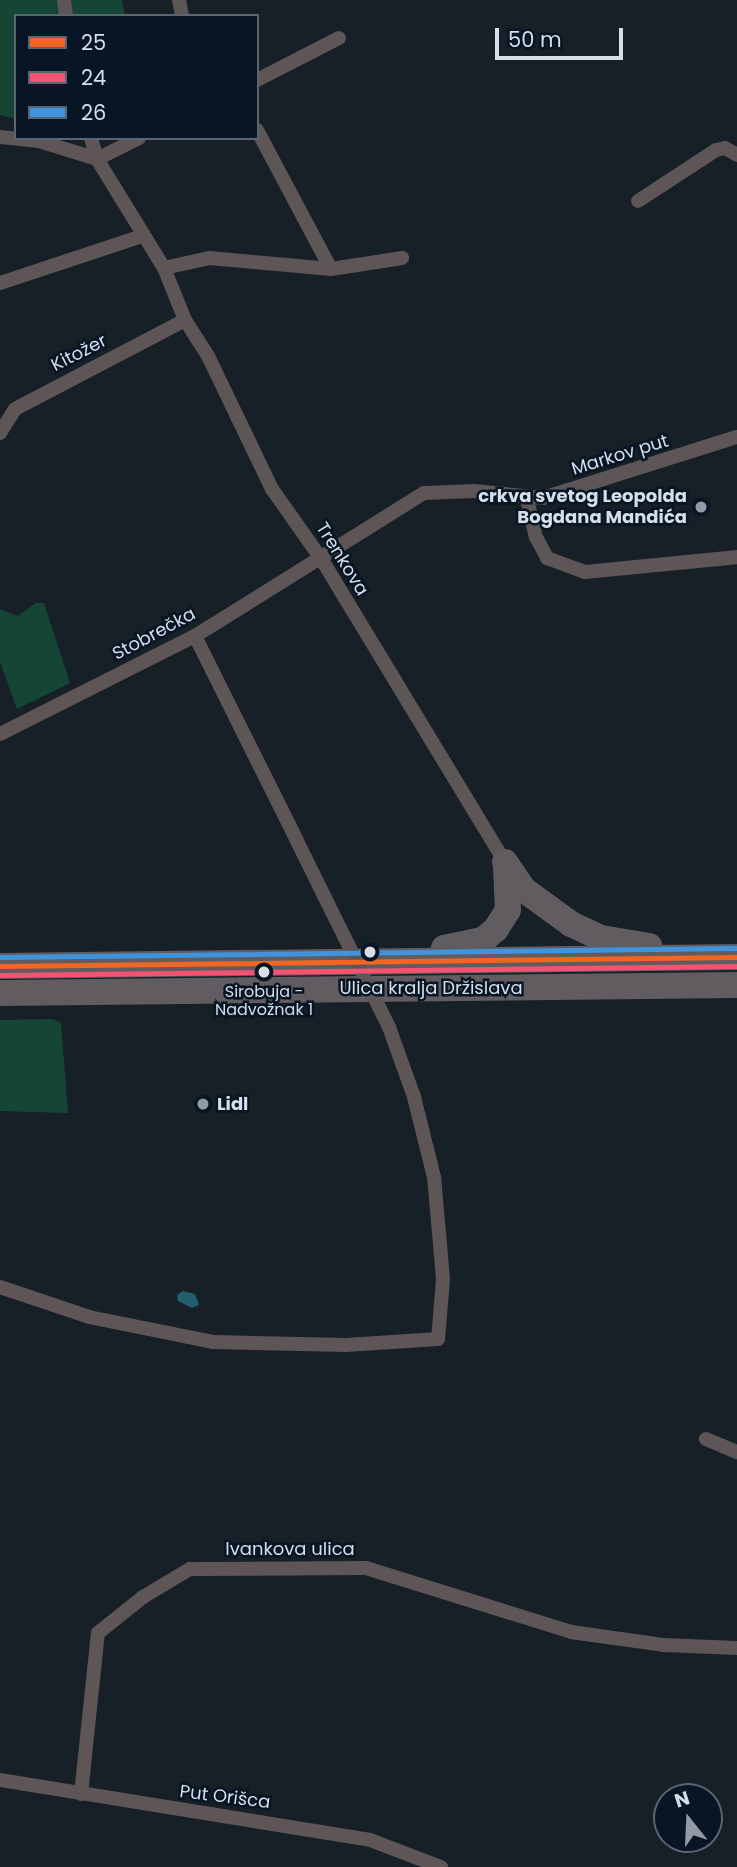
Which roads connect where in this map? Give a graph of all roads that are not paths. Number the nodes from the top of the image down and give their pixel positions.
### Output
1 (340, 38) dead end
2 (259, 79) edge
3 (259, 134) edge
4 (29, 140) edge
5 (92, 140) edge
6 (135, 140) edge
7 (737, 155) edge
8 (97, 159) junction
9 (638, 201) dead end
10 (142, 236) junction
11 (402, 258) dead end
12 (164, 268) junction
13 (331, 269) junction
14 (0, 283) edge
15 (185, 320) junction
16 (0, 433) edge
17 (737, 437) edge
18 (527, 499) junction
19 (737, 557) edge
20 (322, 560) junction
21 (195, 636) junction
22 (0, 734) edge
23 (505, 862) junction
24 (737, 957) edge
25 (695, 958) junction
26 (385, 961) junction
27 (0, 966) edge
28 (737, 985) edge
29 (3, 994) edge
30 (0, 1287) edge
31 (706, 1439) dead end
32 (737, 1452) edge
33 (737, 1648) edge
34 (0, 1780) edge
35 (81, 1794) junction
36 (441, 1867) edge

1 - 2 street
3 - 13 street
4 - 8 street
5 - 8 street, Trenkova
6 - 8 street
7 - 9 street
8 - 10 street, Trenkova
10 - 12 street, Trenkova
10 - 14 street
11 - 13 street
12 - 13 street
12 - 15 street, Trenkova
15 - 16 street, Kitožer
15 - 20 street, Trenkova
17 - 18 street, Markov put
18 - 19 street
18 - 20 street, Markov put
20 - 21 street, Stobrečka
20 - 23 street, Trenkova
21 - 22 street, Stobrečka
21 - 30 street, bridge
23 - 25 highway
23 - 26 highway
24 - 25 highway, Ulica kralja Držislava
25 - 26 highway, Ulica kralja Držislava
26 - 27 highway, Ulica kralja Držislava
28 - 29 highway, Ulica kralja Držislava
31 - 32 street
33 - 35 street, Ivankova ulica
34 - 35 street, Put Orišca
35 - 36 street, Put Orišca

